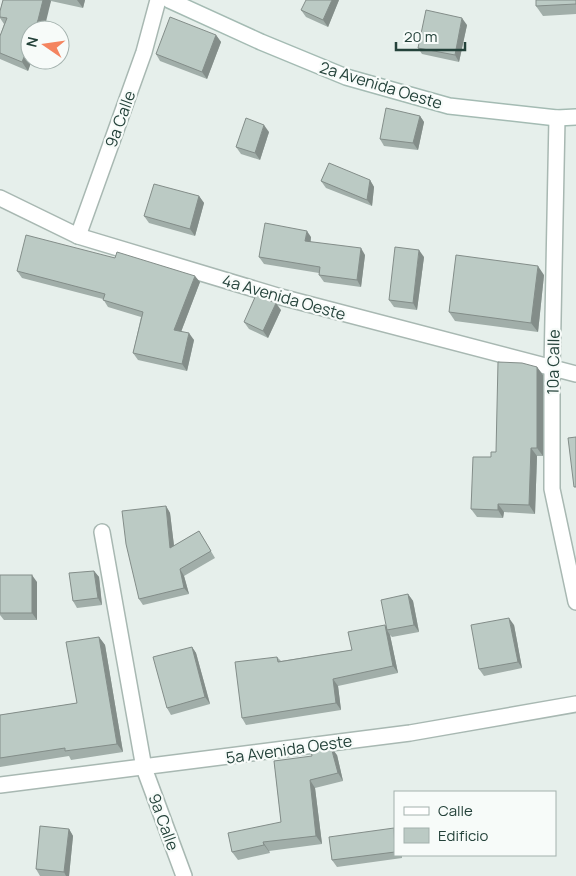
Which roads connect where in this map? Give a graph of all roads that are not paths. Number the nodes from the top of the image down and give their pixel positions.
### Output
1 (158, 0) edge
2 (170, 0) edge
3 (576, 117) edge
4 (557, 118) junction
5 (0, 198) edge
6 (78, 236) junction
7 (552, 369) junction
8 (576, 374) edge
9 (102, 532) dead end
10 (576, 602) edge
11 (576, 704) edge
12 (144, 768) junction
13 (0, 786) edge
14 (184, 876) edge

1 - 6 street, 9a Calle
2 - 4 street, 2a Avenida Oeste
3 - 4 street, 2a Avenida Oeste
4 - 7 street, 10a Calle
5 - 6 street, 4a Avenida Oeste
6 - 7 street, 4a Avenida Oeste
7 - 8 street, 4a Avenida Oeste
7 - 10 street, 10a Calle
9 - 12 street, 9a Calle
11 - 12 street, 5a Avenida Oeste
12 - 13 street, 5a Avenida Oeste
12 - 14 street, 9a Calle

